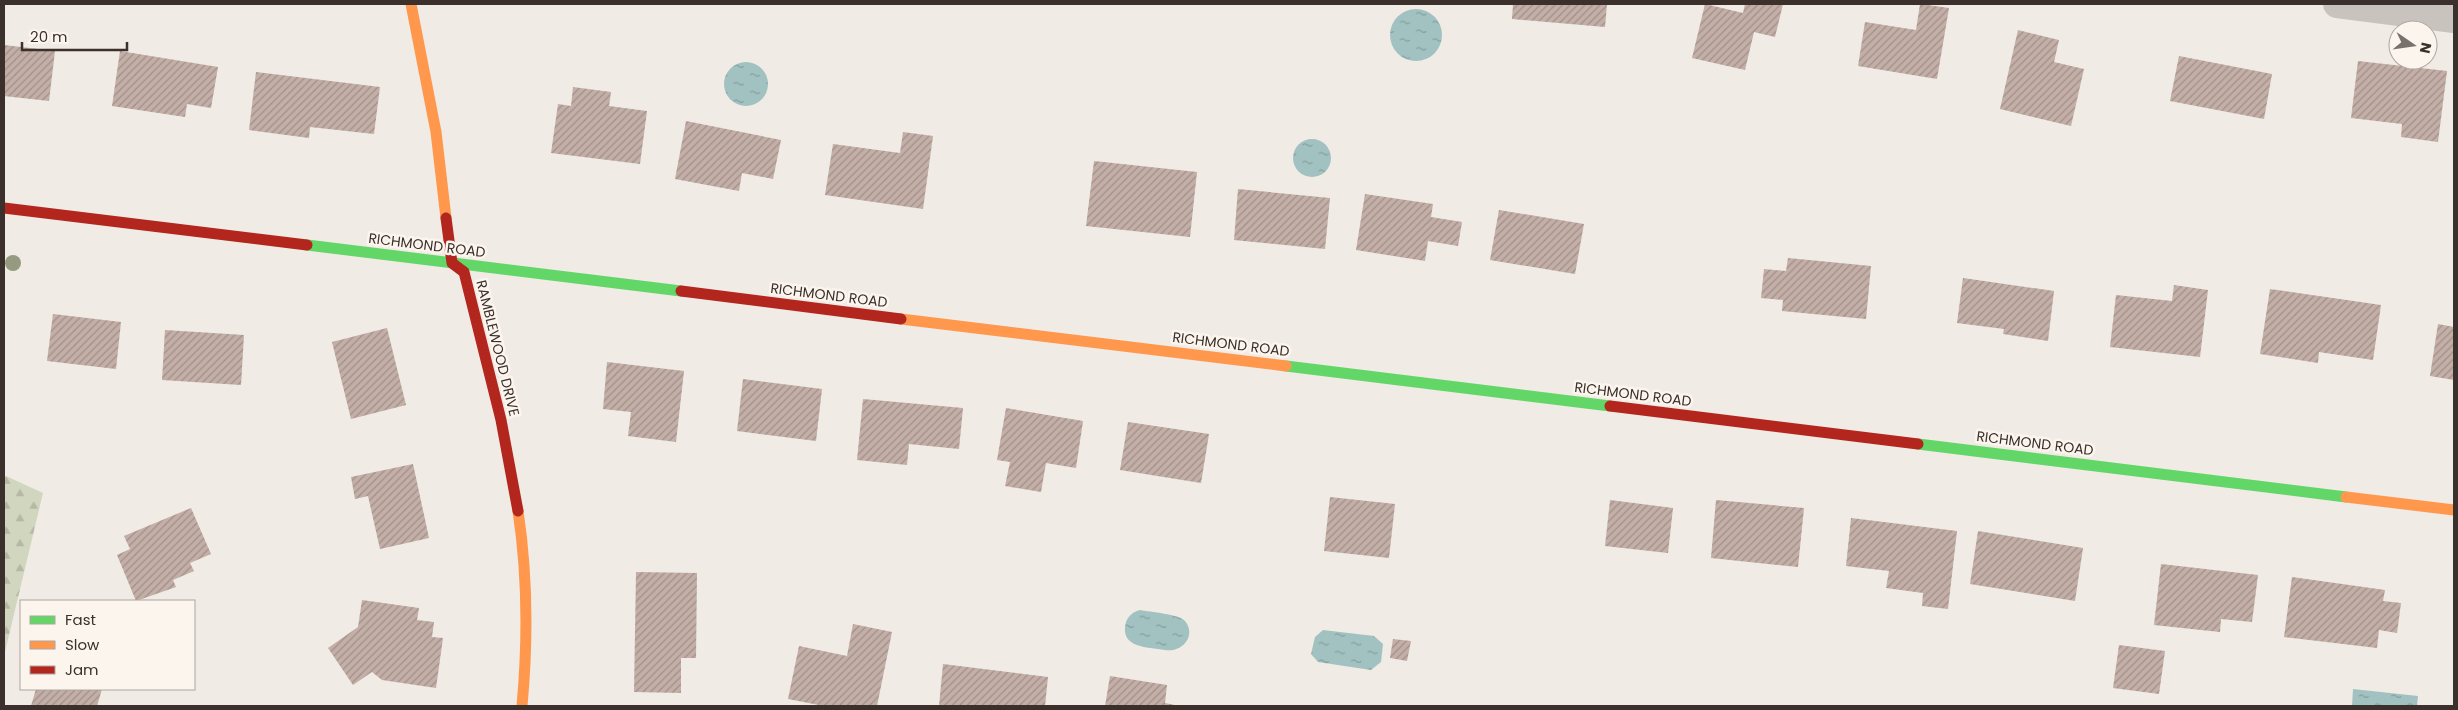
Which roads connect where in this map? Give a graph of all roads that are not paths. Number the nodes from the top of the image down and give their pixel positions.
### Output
1 (411, 4) edge
2 (2337, 4) edge
3 (2454, 19) edge
4 (4, 208) edge
5 (452, 264) junction
6 (2454, 510) edge
7 (522, 706) edge

1 - 5 street
2 - 3 street
4 - 5 street, RICHMOND ROAD
5 - 6 street, RICHMOND ROAD
5 - 7 street, RAMBLEWOOD DRIVE

